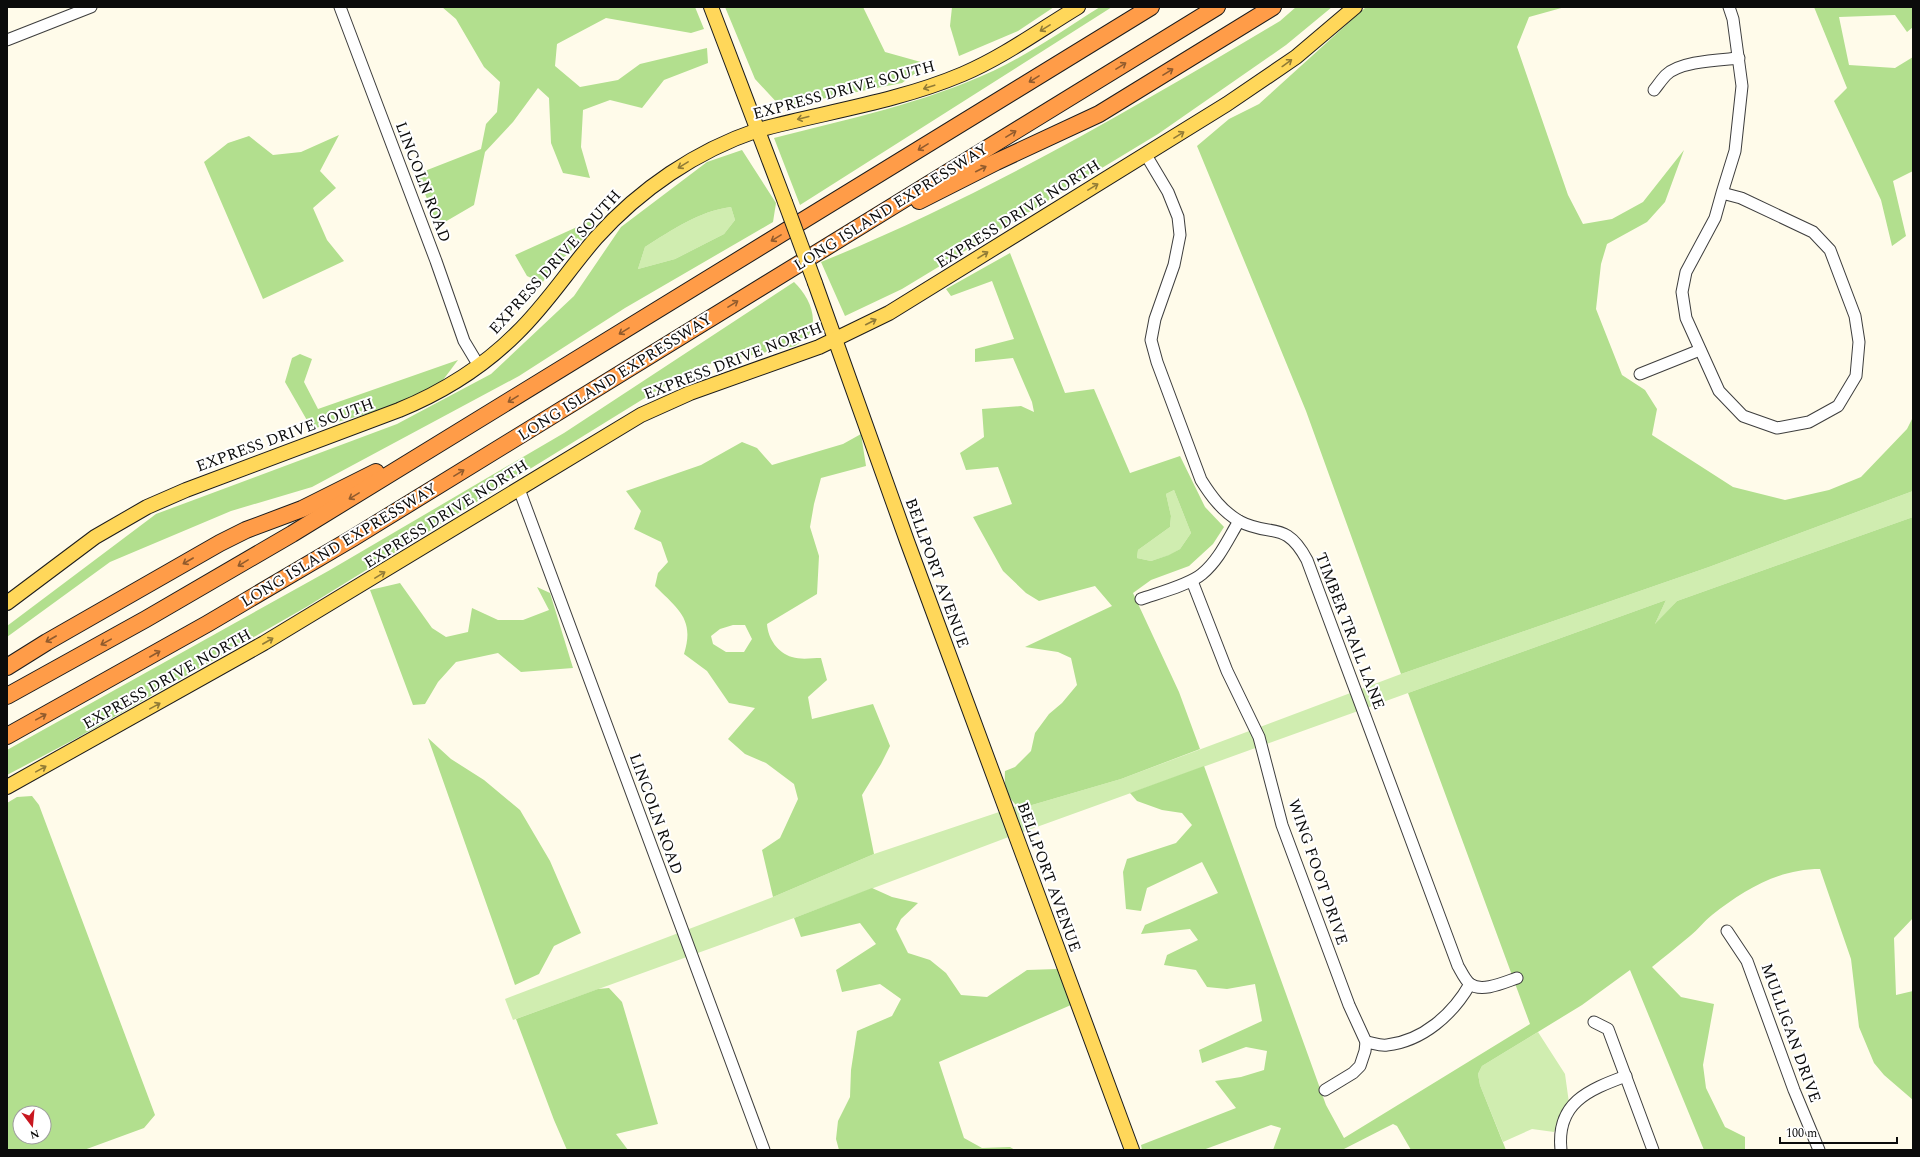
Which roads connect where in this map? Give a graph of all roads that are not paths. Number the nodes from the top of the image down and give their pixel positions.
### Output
1 (91, 7) edge
2 (340, 7) edge
3 (711, 7) edge
4 (1078, 7) edge
5 (1151, 7) edge
6 (1217, 7) edge
7 (1273, 7) edge
8 (1355, 7) edge
9 (1729, 7) edge
10 (7, 40) edge
11 (1739, 58) junction
12 (1654, 90) dead end
13 (758, 130) junction
14 (1146, 156) junction
15 (1722, 193) junction
16 (882, 213) junction
17 (836, 339) junction
18 (1700, 350) junction
19 (479, 366) junction
20 (1640, 374) dead end
21 (447, 439) junction
22 (519, 489) junction
23 (1239, 521) junction
24 (1192, 580) junction
25 (1141, 599) dead end
26 (7, 603) edge
27 (7, 667) edge
28 (7, 696) edge
29 (7, 736) edge
30 (7, 787) edge
31 (1727, 931) dead end
32 (1517, 978) dead end
33 (1470, 984) junction
34 (1594, 1022) dead end
35 (1366, 1042) junction
36 (1626, 1076) junction
37 (1324, 1090) dead end
38 (764, 1150) edge
39 (1132, 1150) edge
40 (1561, 1150) edge
41 (1653, 1150) edge
42 (1819, 1150) edge

1 - 10 street
2 - 19 street, LINCOLN ROAD
3 - 13 main road, BELLPORT AVENUE
4 -> 13 main road, EXPRESS DRIVE SOUTH
5 -> 21 highway, LONG ISLAND EXPRESSWAY
16 -> 6 highway, LONG ISLAND EXPRESSWAY
16 -> 7 highway
14 -> 8 main road, EXPRESS DRIVE NORTH
9 - 11 street
11 - 12 street
11 - 15 street
13 - 17 main road, BELLPORT AVENUE, bridge
13 -> 19 main road, EXPRESS DRIVE SOUTH
17 -> 14 main road, EXPRESS DRIVE NORTH
14 - 23 street, TIMBER TRAIL LANE
15 - 18 street
15 - 18 street
29 -> 16 highway, LONG ISLAND EXPRESSWAY
17 - 22 main road, EXPRESS DRIVE NORTH
17 - 39 main road, BELLPORT AVENUE
18 - 20 street
19 - 26 main road, EXPRESS DRIVE SOUTH
21 -> 27 highway
21 -> 28 highway, LONG ISLAND EXPRESSWAY
30 -> 22 main road, EXPRESS DRIVE NORTH
22 - 38 street, LINCOLN ROAD
23 - 24 street
23 - 33 street, TIMBER TRAIL LANE
24 - 25 street
24 - 35 street, WING FOOT DRIVE
31 - 42 street, MULLIGAN DRIVE
32 - 33 street
33 - 35 street
34 - 36 street
35 - 37 street
36 - 40 street
36 - 41 street

